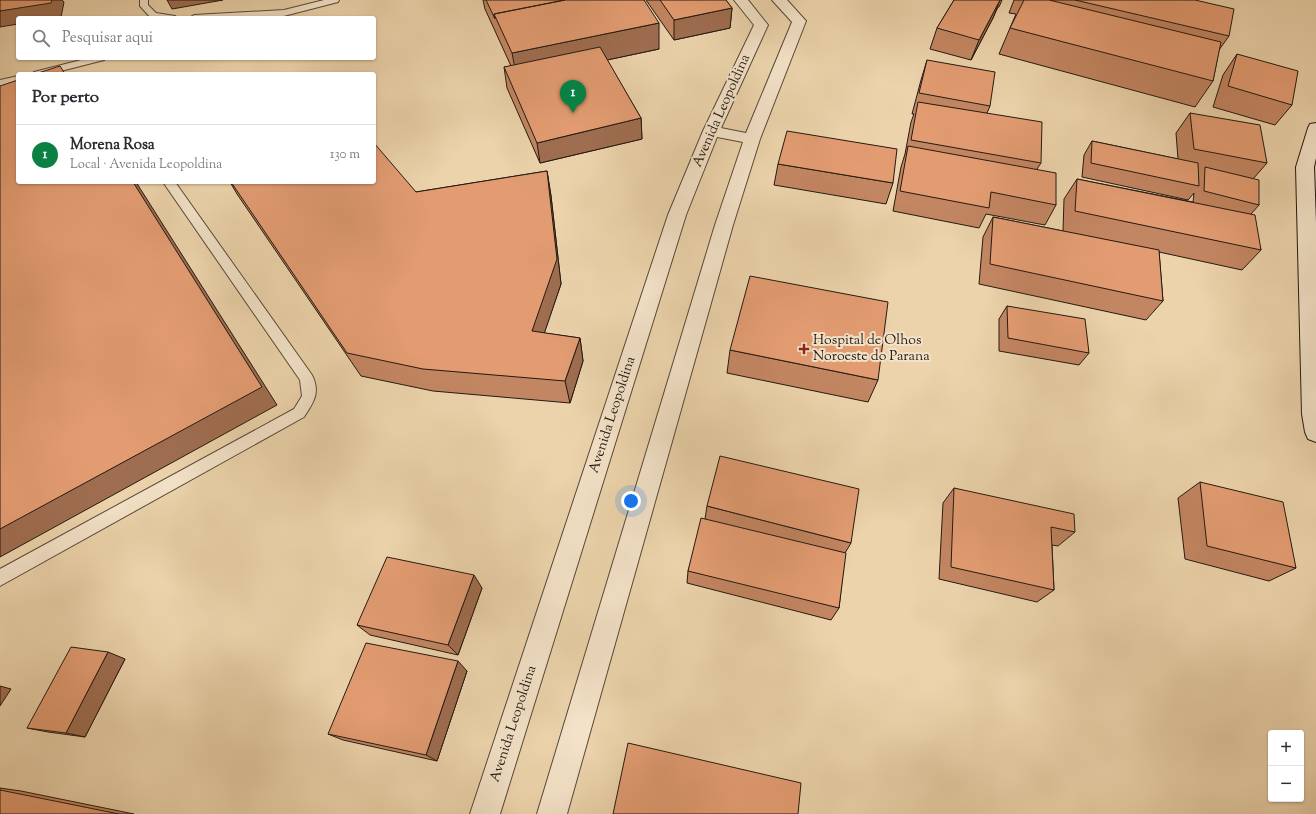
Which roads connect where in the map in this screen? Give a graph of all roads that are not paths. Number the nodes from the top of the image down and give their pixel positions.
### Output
1 (144, 0) edge
2 (335, 0) edge
3 (741, 0) edge
4 (779, 0) edge
5 (284, 13) junction
6 (159, 16) edge
7 (230, 16) edge
8 (271, 16) edge
9 (93, 60) edge
10 (82, 63) junction
11 (45, 72) edge
12 (89, 72) edge
13 (16, 79) edge
14 (0, 83) edge
15 (1316, 128) edge
16 (711, 131) junction
17 (752, 139) junction
18 (170, 184) edge
19 (1316, 432) edge
20 (0, 578) edge
21 (485, 814) edge
22 (552, 814) edge

1 - 6 lane
2 - 5 lane
3 - 16 street, Avenida Leopoldina
4 - 17 street
5 - 7 lane
5 - 8 lane
9 - 10 lane
10 - 11 lane
10 - 12 lane
13 - 14 lane
15 - 19 street
16 - 17 street
16 - 21 street, Avenida Leopoldina
17 - 22 street
18 - 20 lane

